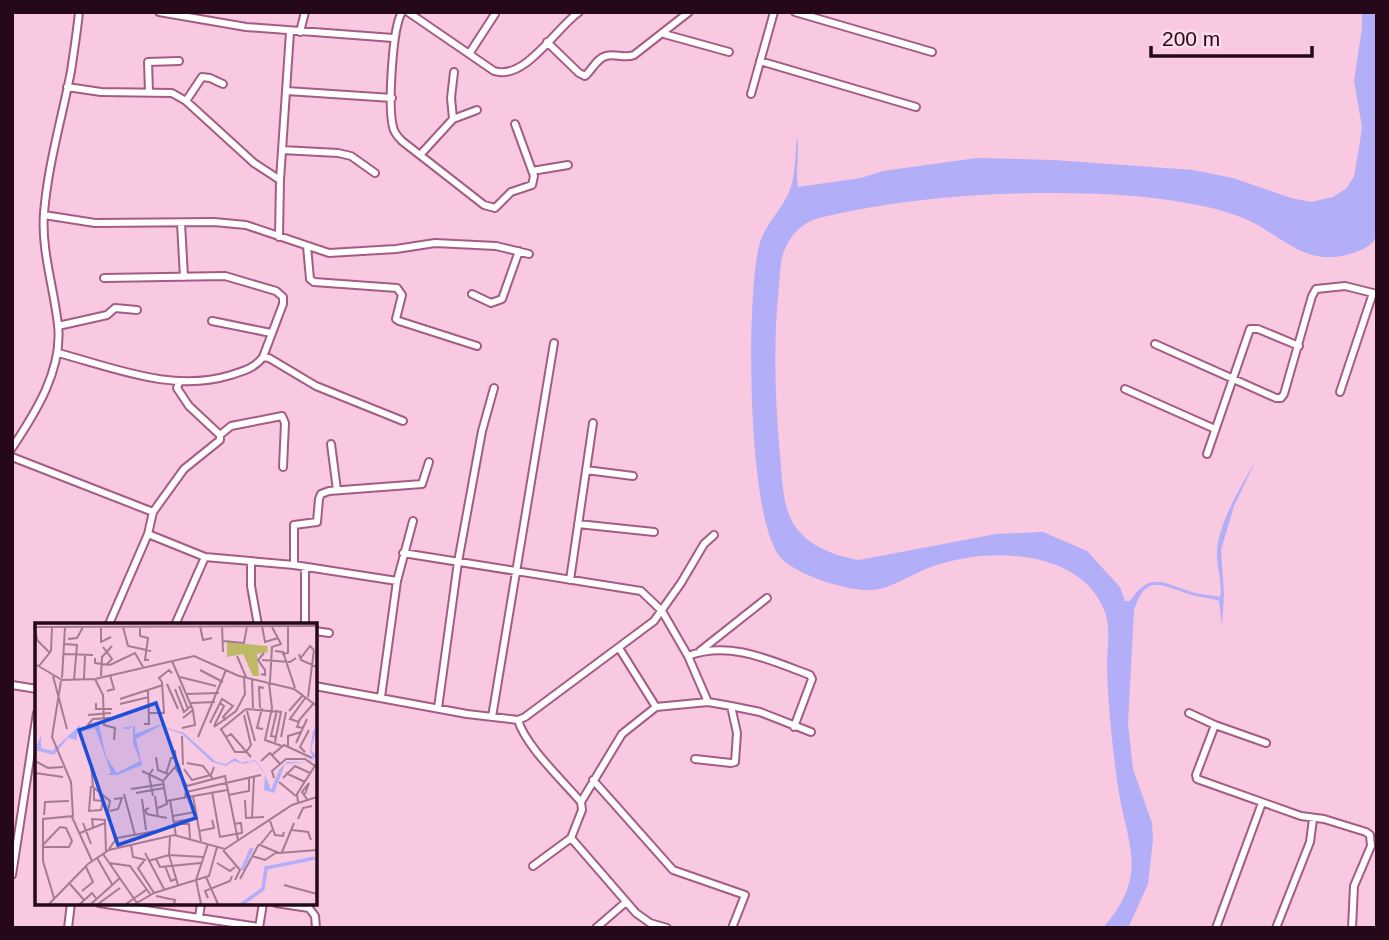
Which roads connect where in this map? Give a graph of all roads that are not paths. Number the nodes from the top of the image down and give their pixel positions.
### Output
1 (79, 12) edge
2 (159, 12) edge
3 (305, 12) edge
4 (402, 12) edge
5 (408, 12) edge
6 (427, 12) edge
7 (579, 12) edge
8 (689, 12) edge
9 (774, 12) edge
10 (795, 12) edge
11 (495, 14) dead end
12 (421, 21) junction
13 (290, 32) junction
14 (300, 32) junction
15 (664, 33) junction
16 (393, 38) junction
17 (547, 42) junction
18 (729, 52) dead end
19 (932, 52) dead end
20 (469, 54) junction
21 (179, 61) dead end
22 (760, 61) junction
23 (454, 72) dead end
24 (223, 84) dead end
25 (67, 87) junction
26 (287, 91) junction
27 (149, 92) junction
28 (751, 94) dead end
29 (392, 98) junction
30 (186, 101) junction
31 (916, 107) dead end
32 (477, 110) dead end
33 (453, 119) junction
34 (515, 124) dead end
35 (282, 150) junction
36 (421, 155) junction
37 (568, 165) dead end
38 (532, 171) junction
39 (375, 173) dead end
40 (280, 180) junction
41 (44, 215) junction
42 (181, 223) junction
43 (279, 237) junction
44 (307, 246) junction
45 (519, 251) junction
46 (529, 254) dead end
47 (184, 276) junction
48 (104, 278) dead end
49 (472, 294) dead end
50 (1375, 294) edge
51 (137, 310) dead end
52 (212, 321) dead end
53 (58, 326) junction
54 (271, 333) junction
55 (554, 343) dead end
56 (1155, 344) dead end
57 (477, 346) dead end
58 (1299, 346) junction
59 (58, 354) junction
60 (263, 357) junction
61 (1231, 379) junction
62 (178, 383) junction
63 (494, 388) dead end
64 (1125, 388) dead end
65 (1340, 392) dead end
66 (403, 421) dead end
67 (593, 423) dead end
68 (1215, 429) junction
69 (220, 435) junction
70 (331, 444) dead end
71 (12, 448) edge
72 (1207, 454) dead end
73 (12, 457) edge
74 (429, 462) dead end
75 (283, 467) dead end
76 (586, 470) junction
77 (632, 476) dead end
78 (337, 490) junction
79 (153, 512) junction
80 (412, 521) dead end
81 (578, 524) junction
82 (654, 532) dead end
83 (148, 534) junction
84 (714, 535) dead end
85 (402, 553) junction
86 (205, 557) junction
87 (251, 561) junction
88 (458, 562) junction
89 (294, 565) junction
90 (305, 567) junction
91 (515, 571) junction
92 (570, 579) junction
93 (397, 580) junction
94 (767, 598) dead end
95 (662, 611) junction
96 (109, 623) edge
97 (176, 623) edge
98 (258, 623) edge
99 (306, 623) edge
100 (317, 631) edge
101 (329, 633) dead end
102 (619, 648) junction
103 (698, 652) junction
104 (688, 656) junction
105 (12, 685) edge
106 (317, 686) edge
107 (35, 690) edge
108 (381, 697) junction
109 (708, 702) junction
110 (731, 706) junction
111 (656, 707) junction
112 (438, 708) junction
113 (1189, 713) dead end
114 (492, 717) junction
115 (518, 720) junction
116 (1215, 725) junction
117 (35, 726) edge
118 (794, 727) junction
119 (811, 732) dead end
120 (1266, 743) dead end
121 (695, 759) dead end
122 (593, 780) junction
123 (581, 802) junction
124 (1262, 803) junction
125 (1314, 819) junction
126 (571, 838) junction
127 (1374, 847) edge
128 (533, 866) dead end
129 (12, 875) edge
130 (626, 902) junction
131 (71, 905) edge
132 (128, 905) edge
133 (201, 905) edge
134 (263, 905) edge
135 (289, 905) edge
136 (199, 918) junction
137 (649, 925) edge
138 (259, 927) edge
139 (68, 928) edge
140 (316, 928) edge
141 (596, 928) edge
142 (667, 928) edge
143 (732, 928) edge
144 (1216, 928) edge
145 (1276, 928) edge
146 (1352, 928) edge

1 - 25 street
2 - 13 street
3 - 14 street
4 - 16 street
5 - 12 street
6 - 12 street
7 - 17 street
8 - 15 street
9 - 22 street
10 - 19 street
11 - 20 street
12 - 20 street
13 - 14 street
13 - 26 street
14 - 16 street
15 - 17 street
15 - 18 street
16 - 29 street
17 - 20 street
21 - 27 street
22 - 28 street
22 - 31 street
23 - 33 street
24 - 30 street
25 - 27 street
25 - 41 street
26 - 29 street
26 - 35 street
27 - 30 street
29 - 36 street
30 - 40 street
32 - 33 street
33 - 36 street
34 - 38 street
35 - 39 street
35 - 40 street
36 - 38 street
37 - 38 street
40 - 43 street
41 - 42 street
41 - 53 street
42 - 43 street
42 - 47 street
43 - 44 street
44 - 45 street
44 - 57 street
45 - 46 street
45 - 49 street
47 - 48 street
47 - 54 street
50 - 58 street
50 - 65 street
51 - 53 street
52 - 54 street
53 - 59 street
54 - 60 street
55 - 91 street
56 - 61 street
58 - 61 street
58 - 61 street
59 - 62 street
59 - 71 street
60 - 62 street
60 - 66 street
61 - 68 street
62 - 69 street
63 - 88 street
64 - 68 street
67 - 76 street
68 - 72 street
69 - 75 street
69 - 79 street
70 - 78 street
73 - 79 street
74 - 78 street
76 - 77 street
76 - 81 street
78 - 89 street
79 - 83 street
80 - 85 street
81 - 82 street
81 - 92 street
83 - 86 street
83 - 96 street
84 - 95 street
85 - 88 street
85 - 93 street
86 - 87 street
86 - 97 street
87 - 89 street
87 - 98 street
88 - 91 street
88 - 112 street
89 - 90 street
90 - 93 street
90 - 99 street
91 - 92 street
91 - 114 street
92 - 95 street
93 - 108 street
94 - 103 street
95 - 102 street
95 - 104 street
100 - 101 street
102 - 111 street
102 - 115 street
103 - 104 street
103 - 118 street
104 - 109 street
105 - 107 street
106 - 108 street
108 - 112 street
109 - 110 street
109 - 111 street
110 - 118 street
110 - 121 street
111 - 122 street
112 - 114 street
113 - 116 street
114 - 115 street
115 - 123 street
116 - 120 street
116 - 124 street
117 - 129 street
118 - 119 street
122 - 123 street
122 - 143 street
123 - 126 street
124 - 125 street
124 - 144 street
125 - 127 street
125 - 145 street
126 - 128 street
126 - 130 street
127 - 146 street
130 - 137 street
130 - 141 street
131 - 139 street
132 - 136 street
133 - 136 street
134 - 138 street
135 - 140 street
136 - 138 street
137 - 142 street

